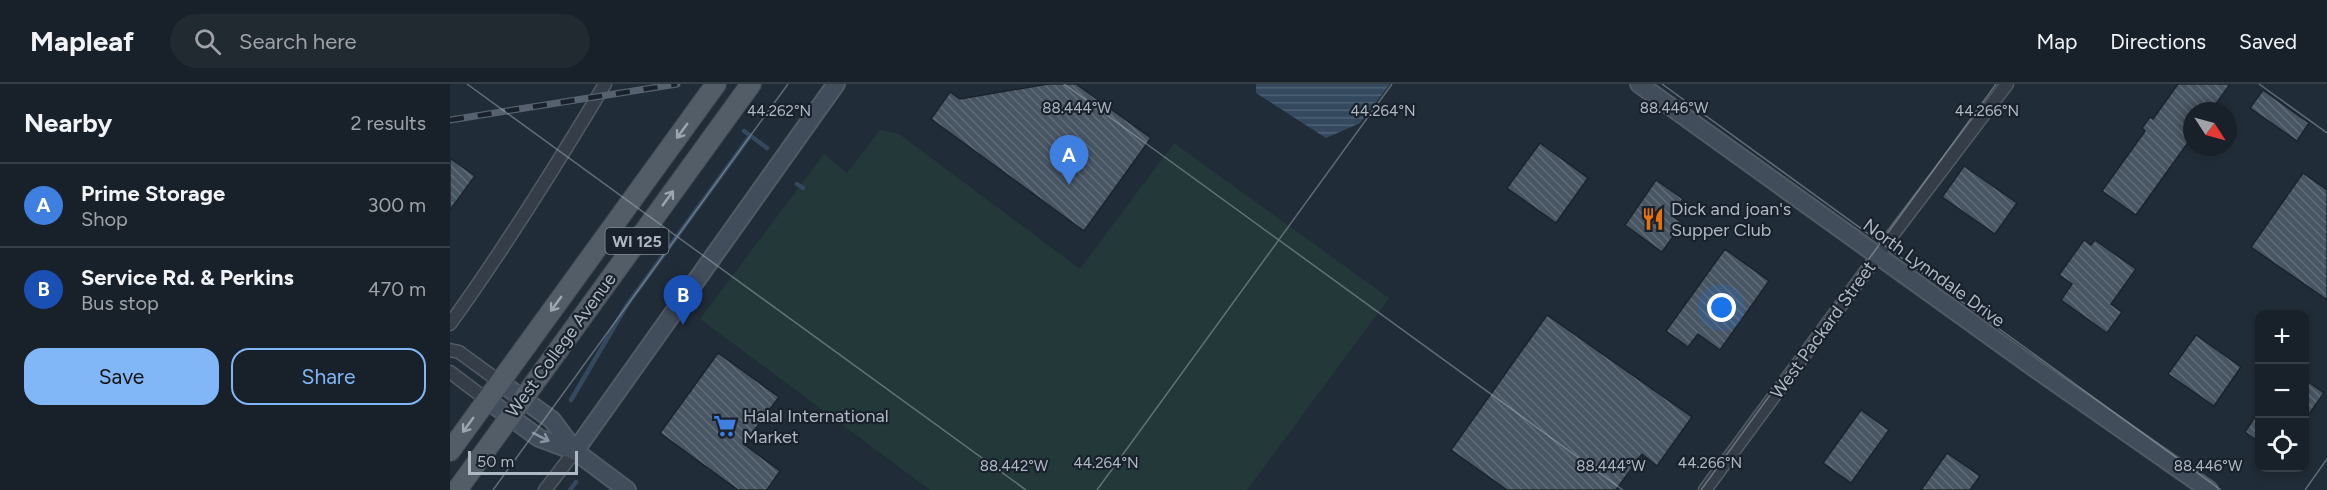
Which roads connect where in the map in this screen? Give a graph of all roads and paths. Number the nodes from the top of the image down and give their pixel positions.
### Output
1 (605, 84) edge
2 (716, 84) edge
3 (751, 84) edge
4 (836, 84) edge
5 (1639, 84) edge
6 (2007, 84) edge
7 (1877, 256) junction
8 (450, 324) edge
9 (450, 350) edge
10 (450, 372) edge
11 (500, 382) junction
12 (523, 399) junction
13 (487, 400) junction
14 (510, 416) junction
15 (450, 451) edge
16 (575, 451) junction
17 (457, 490) edge
18 (545, 490) edge
19 (627, 490) edge
20 (1705, 490) edge
21 (2209, 490) edge

1 - 8 street
2 -> 11 main road, West College Avenue / WI 125
12 -> 3 main road, West College Avenue / WI 125
4 - 16 street
5 - 7 street, North Lynndale Drive
6 - 7 street, West Packard Street
7 - 20 street, West Packard Street
7 - 21 street, North Lynndale Drive
9 - 11 street
10 - 13 street
11 - 12 street
11 - 13 main road, West College Avenue / WI 125
12 - 14 main road, West College Avenue / WI 125
12 - 16 street
13 - 14 street
13 -> 15 main road, West College Avenue / WI 125
14 -> 16 street
14 - 17 main road, West College Avenue / WI 125
16 - 18 street
16 - 19 street

